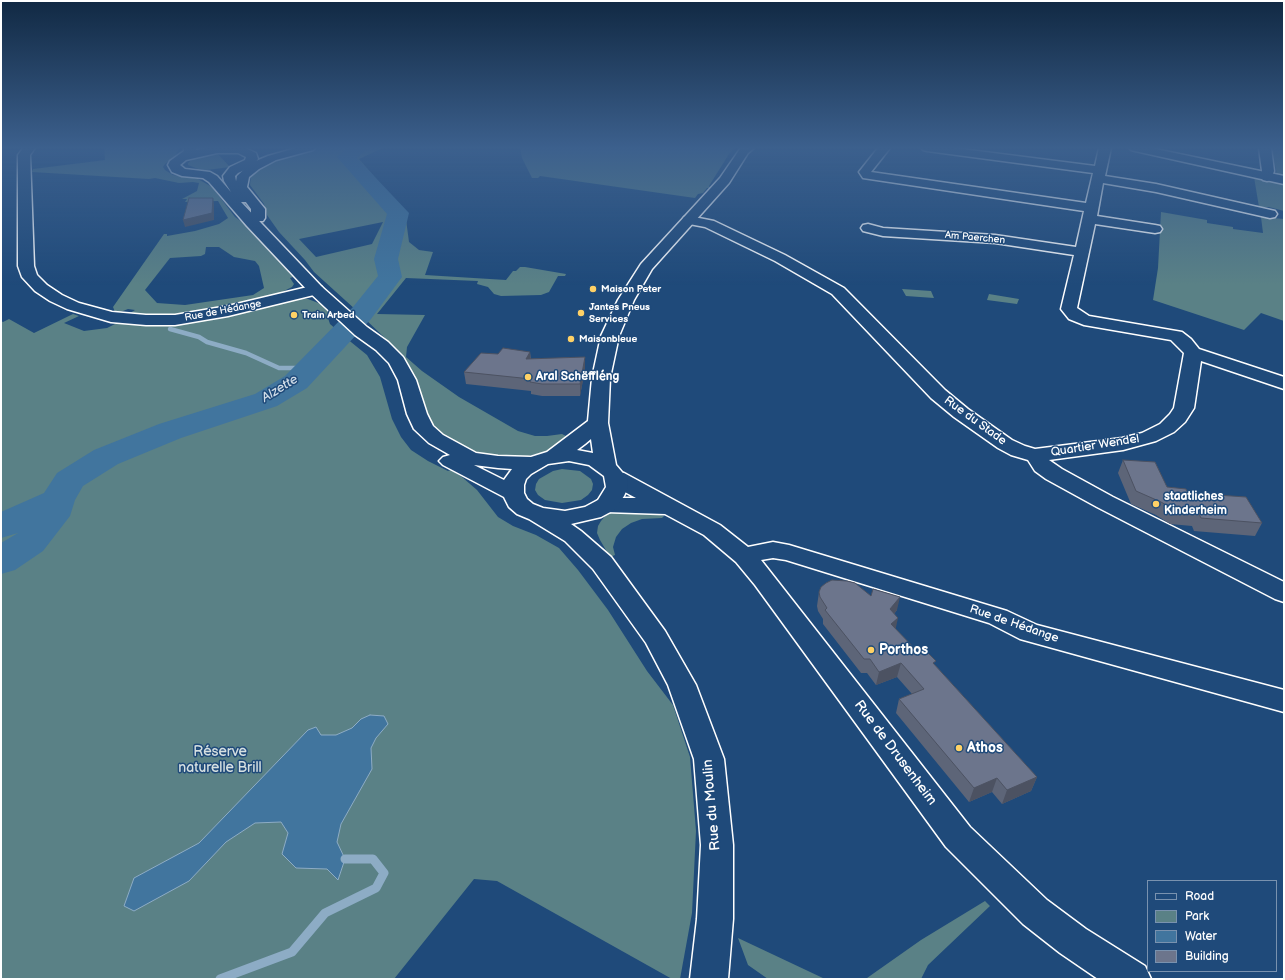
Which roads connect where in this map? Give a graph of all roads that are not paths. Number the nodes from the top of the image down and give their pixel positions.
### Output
1 (24, 194) edge
2 (226, 194) edge
3 (240, 194) edge
4 (246, 194) edge
5 (713, 194) edge
6 (975, 194) edge
7 (1096, 194) edge
8 (1178, 194) edge
9 (1091, 213) junction
10 (1270, 214) dead end
11 (258, 218) junction
12 (689, 220) junction
13 (868, 228) dead end
14 (1155, 229) dead end
15 (1082, 252) junction
16 (288, 259) junction
17 (316, 290) junction
18 (361, 331) junction
19 (1193, 353) junction
20 (1284, 383) edge
21 (598, 423) junction
22 (1035, 454) junction
23 (554, 457) junction
24 (533, 464) junction
25 (611, 472) junction
26 (513, 493) junction
27 (599, 508) junction
28 (675, 510) junction
29 (537, 514) junction
30 (744, 556) junction
31 (602, 563) junction
32 (1284, 592) edge
33 (1284, 701) edge
34 (709, 979) edge
35 (1132, 979) edge

1 - 17 main road, Rue de Hédange
2 - 16 main road
3 - 11 main road
4 - 11 main road
5 - 12 main road
6 - 9 main road
7 - 9 main road
8 - 10 main road
9 - 14 main road
9 - 15 main road
11 - 16 main road
12 - 21 main road
12 - 22 main road, Rue du Stade
13 - 15 main road, Am Paerchen
15 - 19 main road
16 - 17 main road
17 - 18 main road
18 - 24 main road
18 - 26 main road
19 - 20 main road
19 - 22 main road, Quartier Wendel
21 - 23 main road
21 - 25 main road
22 - 32 main road
23 - 24 main road
23 - 25 main road
24 - 26 main road
25 - 27 main road
25 - 28 main road, Rue de Drusenheim
26 - 29 main road
27 - 28 main road
27 - 29 main road
27 - 31 main road
28 - 30 main road, Rue de Drusenheim
29 - 31 main road
30 - 33 main road, Rue de Hédange
30 - 35 main road, Rue de Drusenheim
31 - 34 main road, Rue du Moulin

